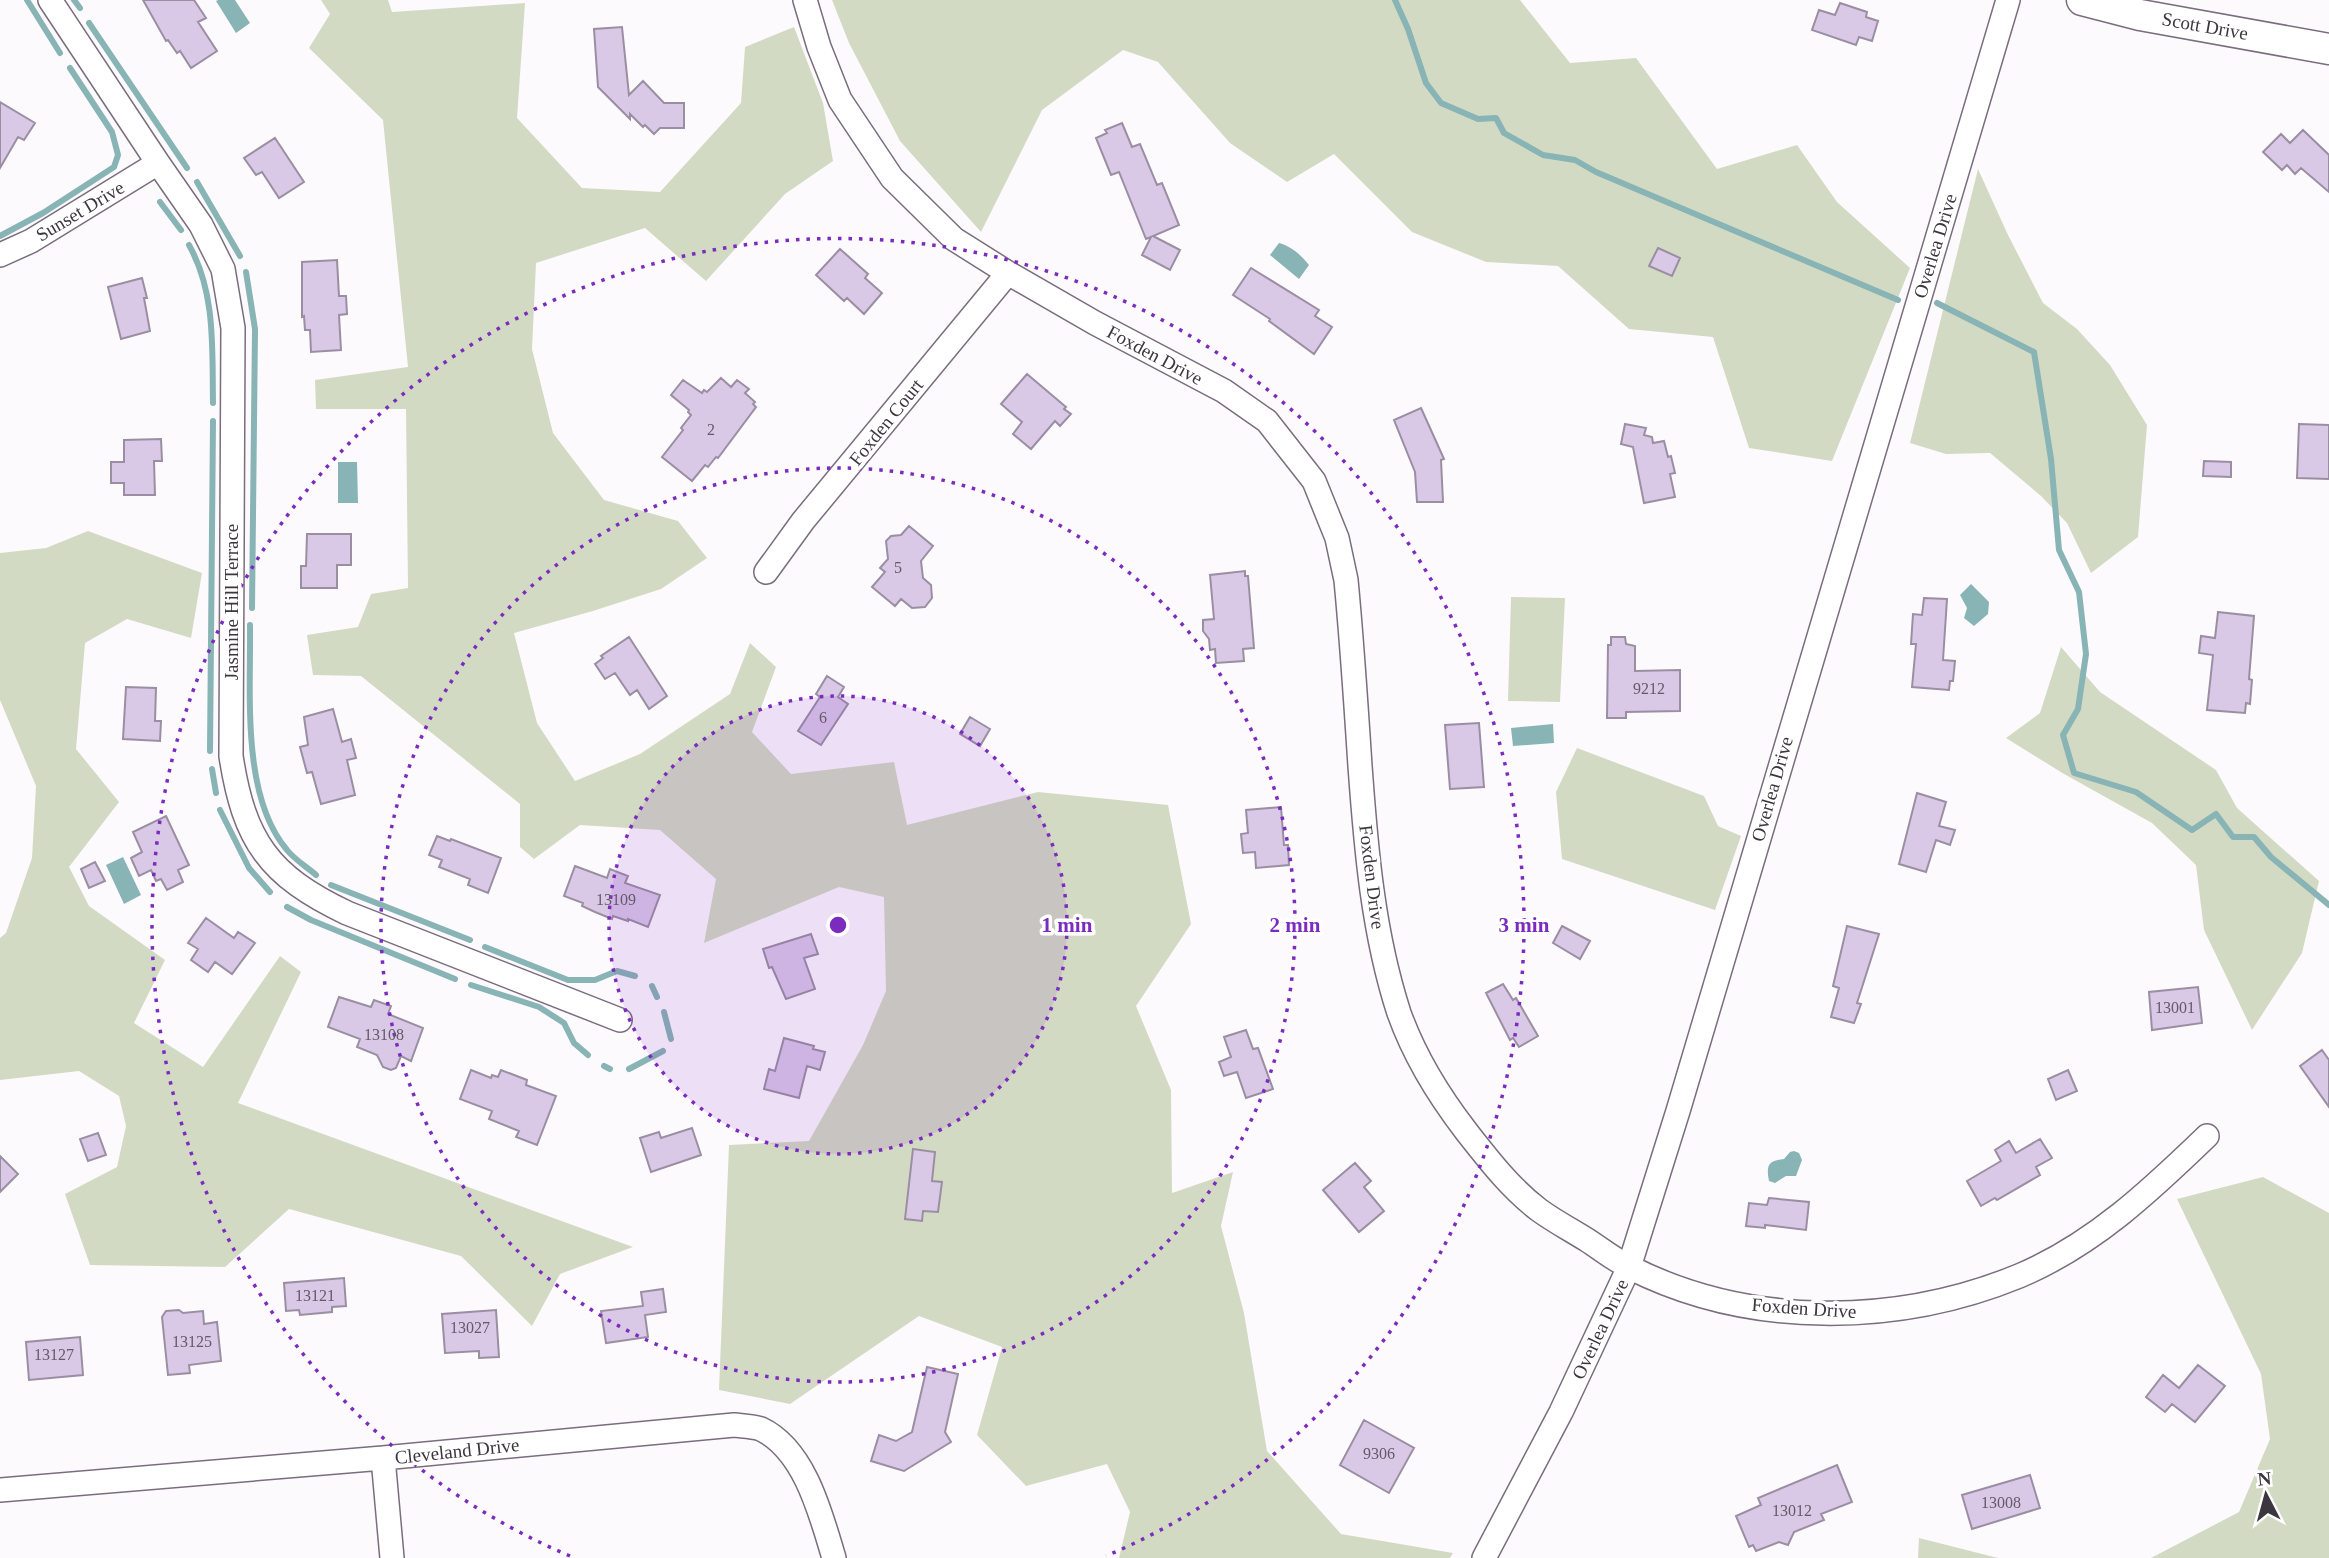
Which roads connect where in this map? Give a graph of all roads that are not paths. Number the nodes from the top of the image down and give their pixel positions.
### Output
1 (50, 0) edge
2 (805, 0) edge
3 (2008, 0) edge
4 (2082, 0) edge
5 (2329, 50) edge
6 (158, 163) junction
7 (0, 255) edge
8 (1008, 273) junction
9 (766, 572) dead end
10 (620, 1020) dead end
11 (2207, 1136) dead end
12 (1629, 1267) junction
13 (383, 1458) junction
14 (0, 1490) edge
15 (392, 1558) edge
16 (835, 1558) edge
17 (1484, 1558) edge

1 - 6 street, Jasmine Hill Terrace
2 - 8 street, Foxden Drive
3 - 12 street, Overlea Drive
4 - 5 street, Scott Drive
6 - 7 street, Sunset Drive
6 - 10 street, Jasmine Hill Terrace
8 - 9 street, Foxden Court
8 - 12 street, Foxden Drive
11 - 12 street, Foxden Drive
12 - 17 street, Overlea Drive
13 - 14 street, Cleveland Drive
13 - 15 street
13 - 16 street, Cleveland Drive

